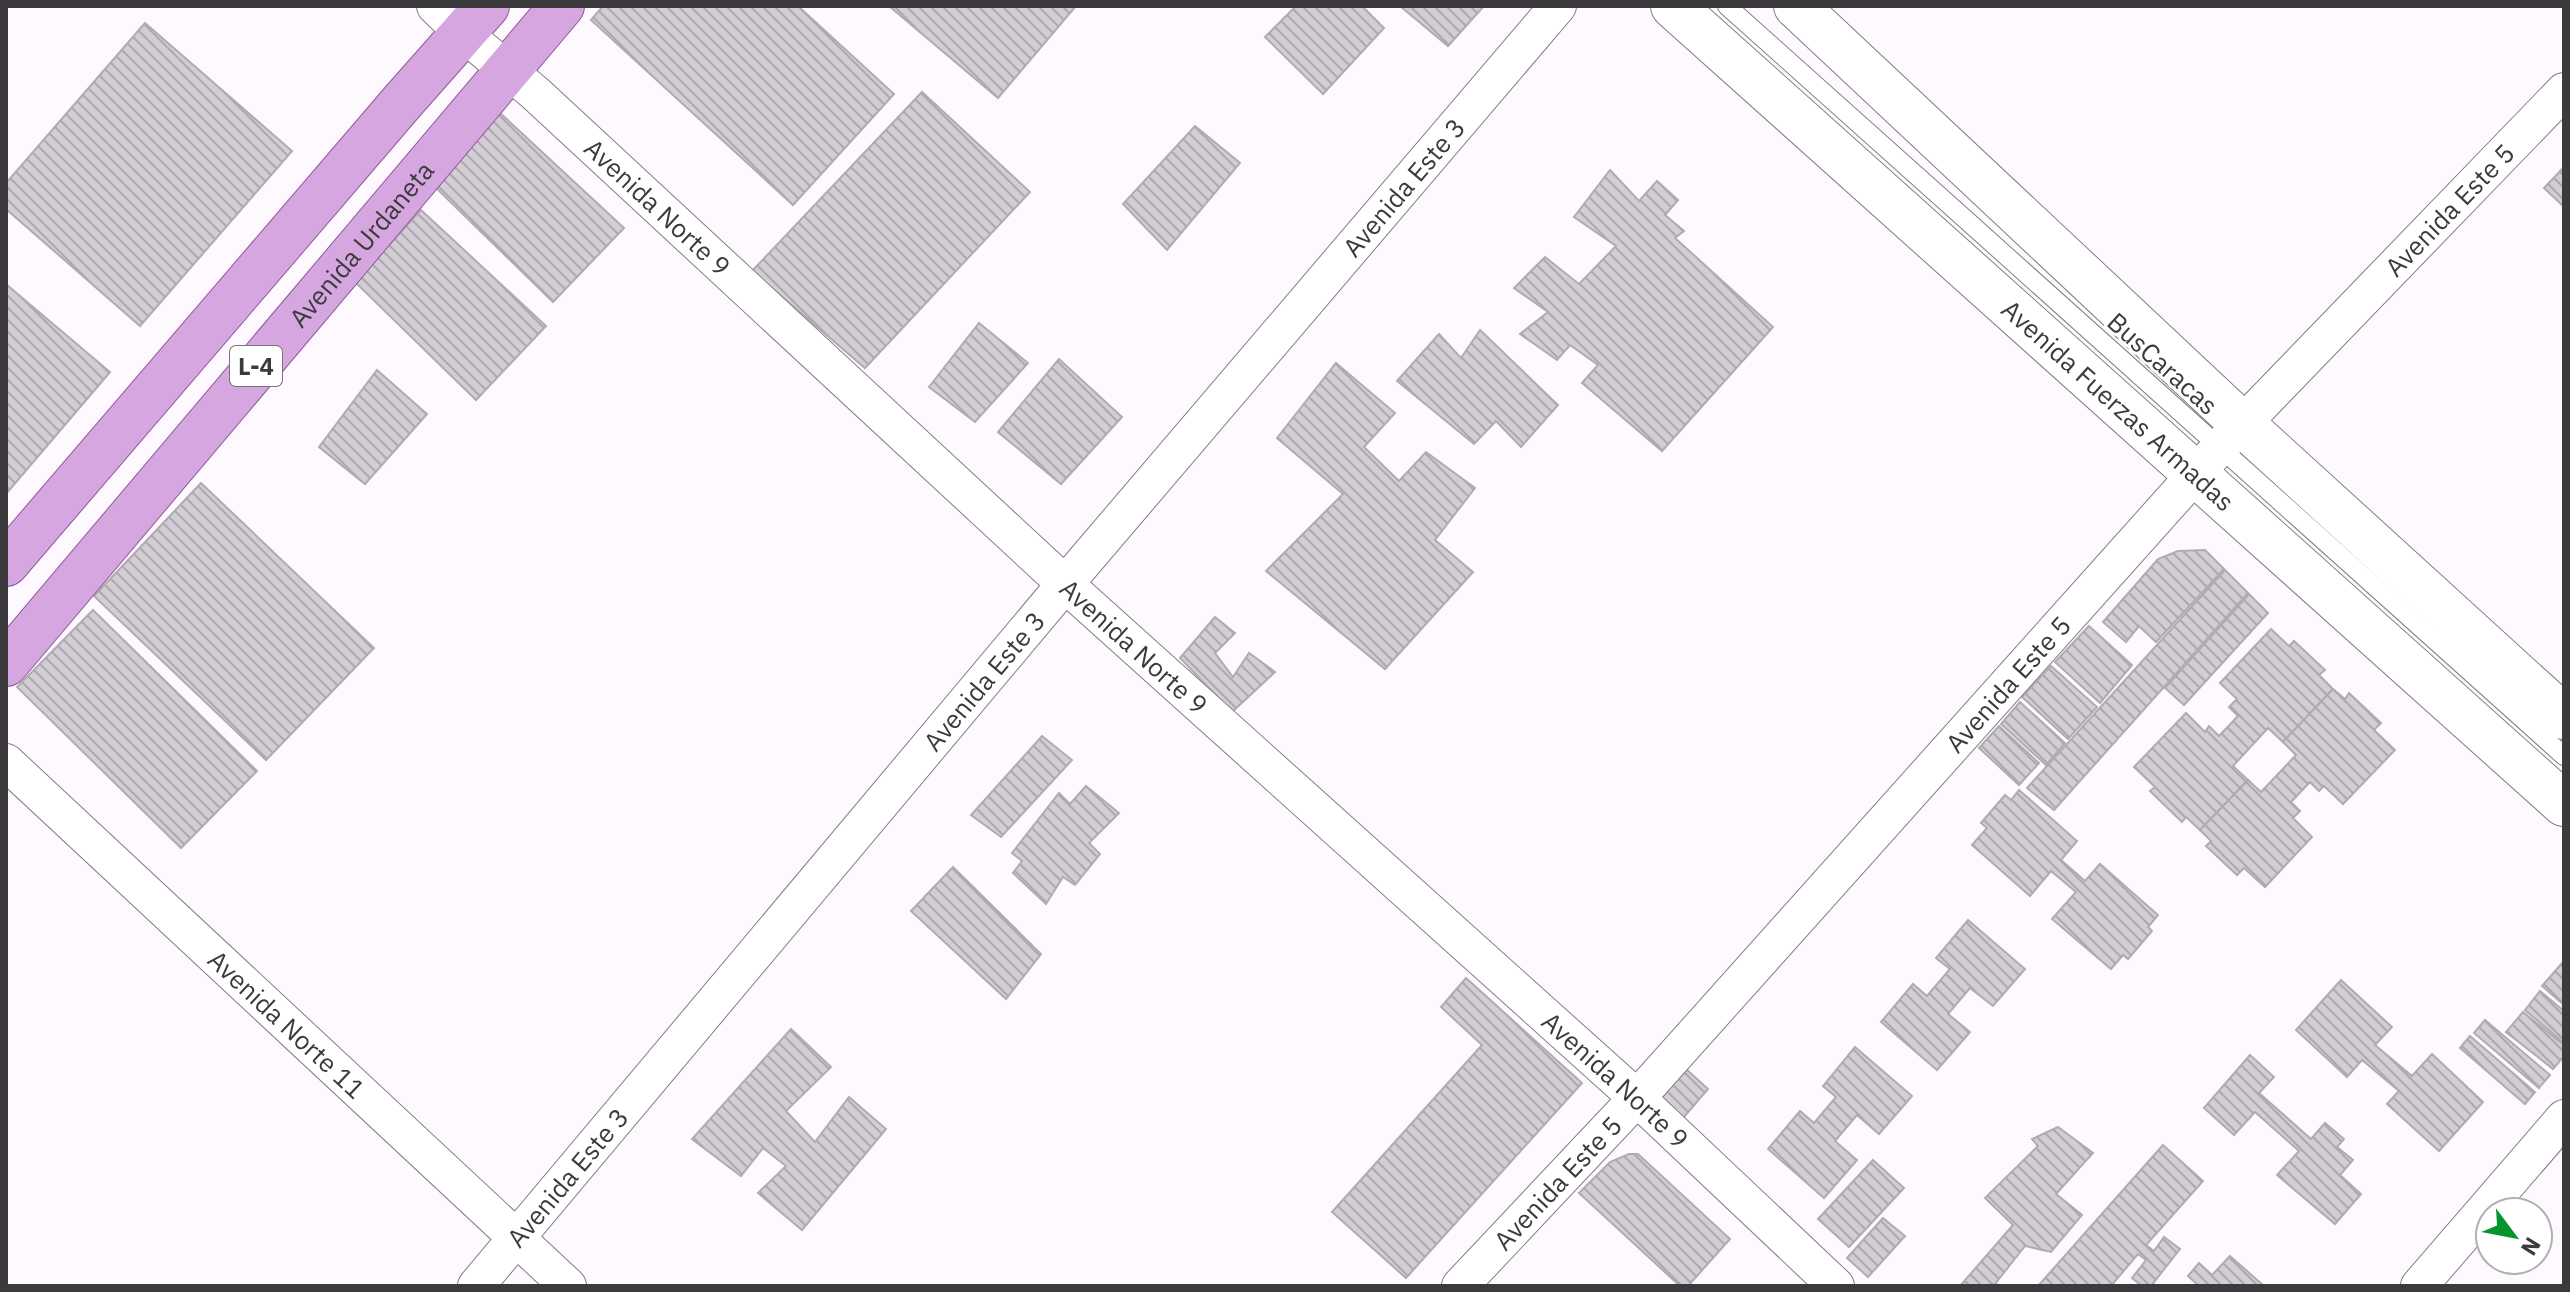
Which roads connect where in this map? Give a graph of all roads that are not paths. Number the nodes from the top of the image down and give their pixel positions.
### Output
1 (562, 6) edge
2 (1558, 6) edge
3 (1673, 6) edge
4 (1727, 6) edge
5 (1796, 6) edge
6 (462, 15) edge
7 (507, 70) junction
8 (2564, 91) edge
9 (2218, 449) junction
10 (6, 564) edge
11 (1065, 584) junction
12 (6, 664) edge
13 (2564, 717) edge
14 (2564, 756) edge
15 (6, 762) edge
16 (2564, 804) edge
17 (1637, 1098) junction
18 (2564, 1118) edge
19 (517, 1238) junction
20 (476, 1286) edge
21 (568, 1286) edge
22 (1460, 1286) edge
23 (1836, 1286) edge
24 (2419, 1286) edge

1 - 7 main road, Avenida Urdaneta / L-4
2 - 11 street, Avenida Este 3
3 - 9 main road, Avenida Fuerzas Armadas
4 - 9 lane, BusCaracas
5 - 9 main road, Avenida Fuerzas Armadas
6 - 7 street, Avenida Norte 9
6 - 10 main road, L-4
7 - 11 street, Avenida Norte 9
7 - 12 main road, Avenida Urdaneta / L-4
8 - 9 street, Avenida Este 5
9 - 13 main road, Avenida Fuerzas Armadas
9 - 14 lane, BusCaracas
9 - 16 main road, Avenida Fuerzas Armadas
9 - 17 street, Avenida Este 5
11 - 17 street, Avenida Norte 9
11 - 19 street, Avenida Este 3
15 - 19 street, Avenida Norte 11
17 - 22 street, Avenida Este 5
17 - 23 street, Avenida Norte 9
18 - 24 street
19 - 20 street, Avenida Este 3
19 - 21 street, Avenida Norte 11

